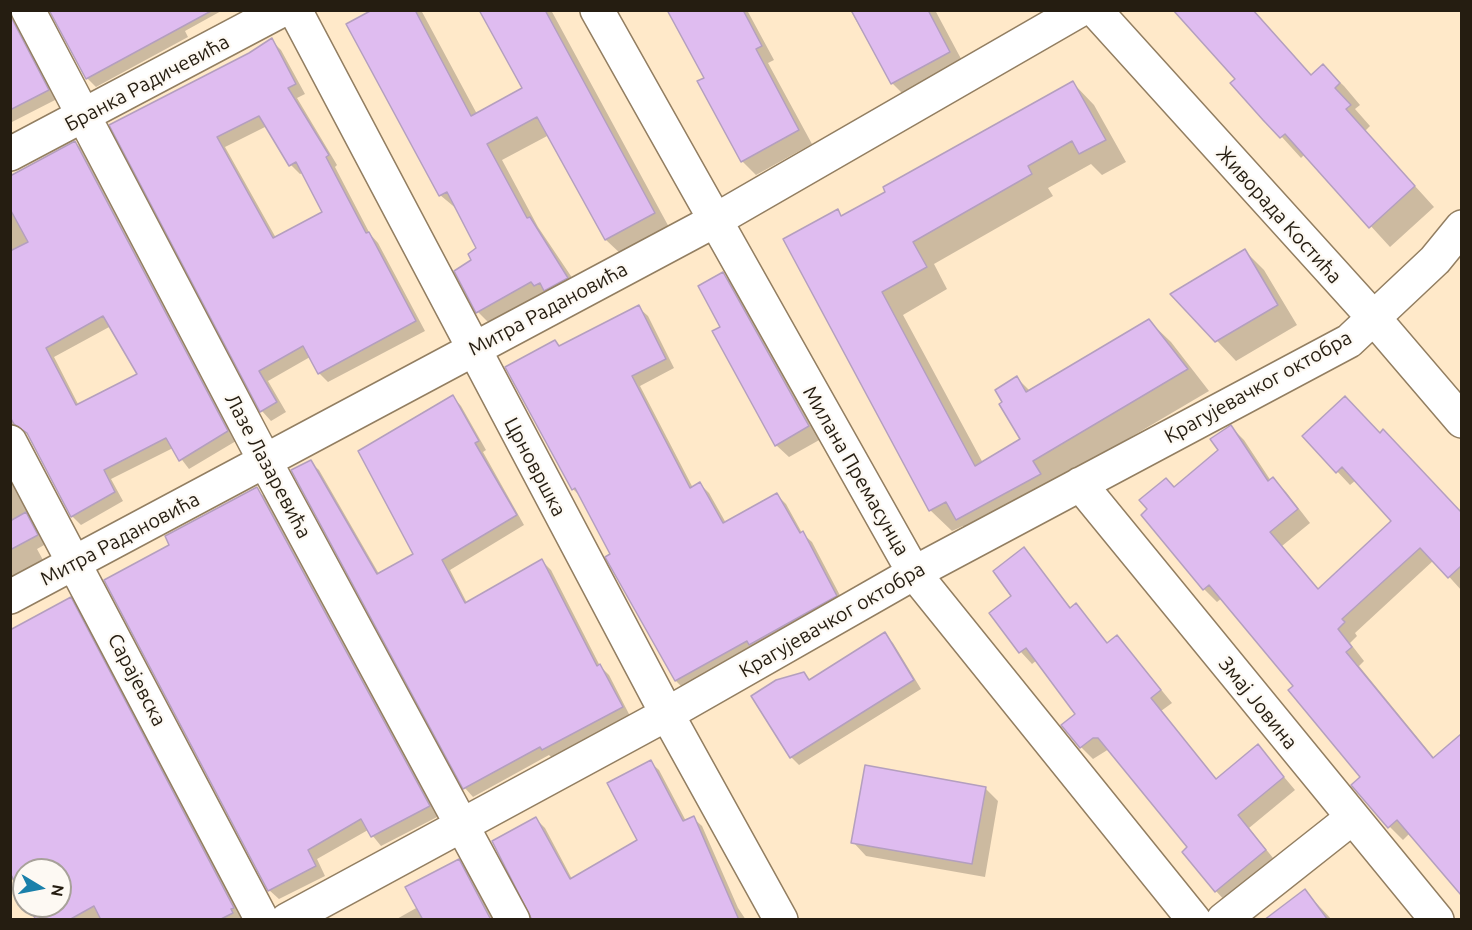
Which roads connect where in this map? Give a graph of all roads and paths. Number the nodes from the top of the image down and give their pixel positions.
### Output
1 (28, 10) edge
2 (282, 10) edge
3 (295, 10) edge
4 (597, 10) edge
5 (1080, 10) edge
6 (1095, 10) edge
7 (82, 118) junction
8 (10, 154) edge
9 (714, 221) junction
10 (1461, 227) edge
11 (1373, 317) junction
12 (472, 349) junction
13 (1461, 420) edge
14 (10, 442) edge
15 (266, 463) junction
16 (1080, 484) junction
17 (76, 562) junction
18 (914, 573) junction
19 (10, 597) edge
20 (667, 714) junction
21 (1352, 818) junction
22 (462, 827) junction
23 (262, 920) edge
24 (287, 920) edge
25 (513, 920) edge
26 (781, 920) edge
27 (1194, 920) edge
28 (1223, 920) edge
29 (1437, 920) edge

1 - 7 street, Лазе Лазаревића
2 - 7 street, Бранка Радичевића
3 - 12 street, Црновршка
4 - 9 street, Милана Премасунца
5 - 9 street, Митра Радановића
6 - 11 street, Живорада Костића
7 - 8 street, Бранка Радичевића
7 - 15 street, Лазе Лазаревића
9 - 12 street, Митра Радановића
9 - 18 street, Милана Премасунца
10 - 11 street, Крагујевачког октобра
11 - 13 street, Живорада Костића
11 - 16 street, Крагујевачког октобра
12 - 15 street, Митра Радановића
12 - 20 street, Црновршка
14 - 17 street, Сарајевска
15 - 17 street, Митра Радановића
15 - 22 street, Лазе Лазаревића
16 - 18 street, Крагујевачког октобра
16 - 21 street, Змај Јовина
17 - 19 street, Митра Радановића
17 - 23 street, Сарајевска
18 - 20 street, Крагујевачког октобра
18 - 27 street, Милана Премасунца
20 - 22 street, Крагујевачког октобра
20 - 26 street, Црновршка
21 - 28 street
21 - 29 street, Змај Јовина
22 - 24 street, Крагујевачког октобра
22 - 25 street, Лазе Лазаревића

